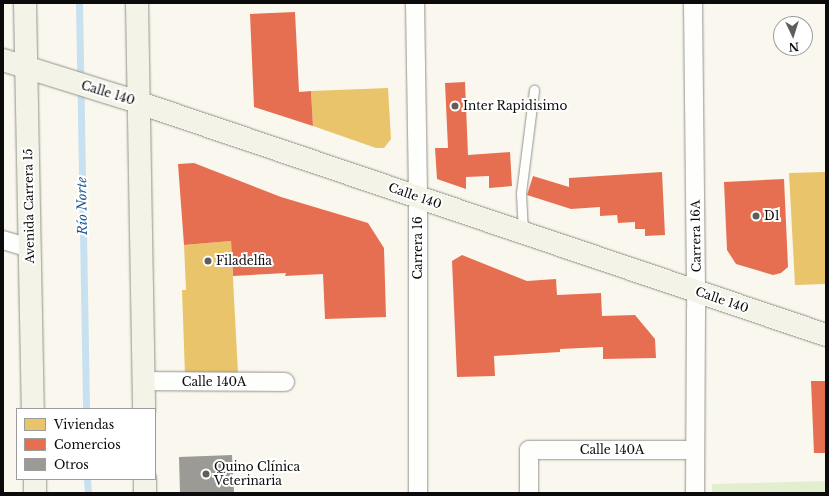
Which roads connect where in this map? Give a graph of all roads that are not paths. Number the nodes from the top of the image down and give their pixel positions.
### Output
1 (25, 3) edge
2 (137, 3) edge
3 (415, 3) edge
4 (693, 3) edge
5 (3, 60) edge
6 (33, 70) junction
7 (534, 90) dead end
8 (130, 100) junction
9 (418, 197) junction
10 (523, 233) junction
11 (3, 240) edge
12 (30, 248) junction
13 (696, 291) junction
14 (826, 335) edge
15 (143, 381) junction
16 (285, 382) dead end
17 (33, 408) edge
18 (144, 408) edge
19 (695, 450) junction
20 (35, 480) edge
21 (145, 480) edge
22 (35, 493) edge
23 (145, 493) edge
24 (418, 493) edge
25 (529, 493) edge
26 (695, 493) edge

1 - 6 main road, Avenida Carrera 15
2 - 8 main road
3 - 9 street, Carrera 16
4 - 13 street, Carrera 16A
5 - 6 main road, Calle 140
6 - 8 main road, Calle 140
6 - 12 main road, Avenida Carrera 15
7 - 10 lane
8 - 9 main road, Calle 140
8 - 15 main road
9 - 10 main road, Calle 140
9 - 24 street, Carrera 16
10 - 13 main road, Calle 140
11 - 12 street
12 - 17 main road, Avenida Carrera 15
13 - 14 main road, Calle 140
13 - 19 street, Carrera 16A
15 - 16 street, Calle 140A
15 - 18 main road
19 - 25 street, Calle 140A
19 - 26 street, Carrera 16A
20 - 22 main road
21 - 23 main road

